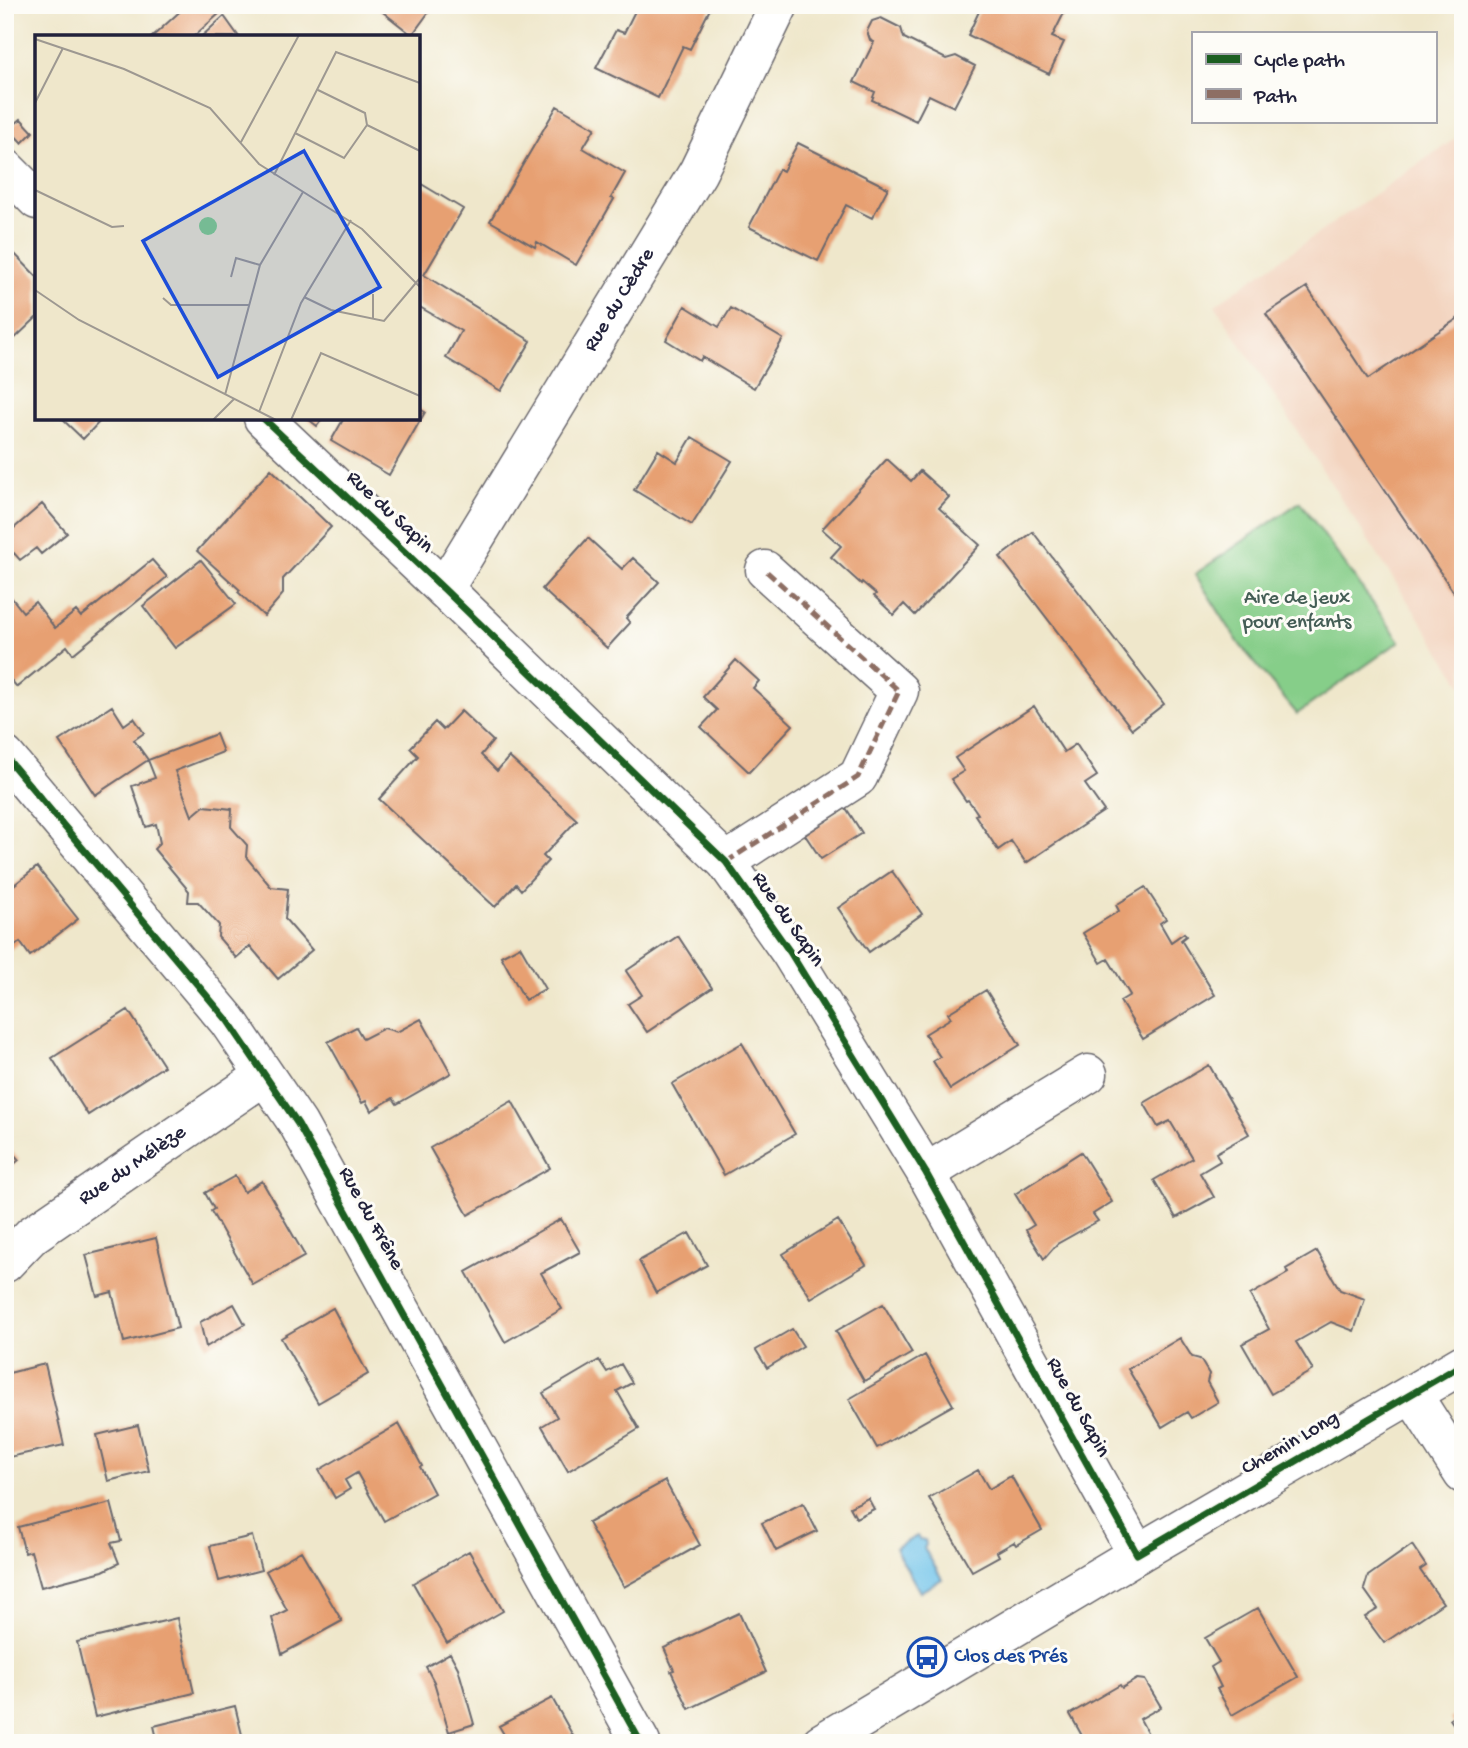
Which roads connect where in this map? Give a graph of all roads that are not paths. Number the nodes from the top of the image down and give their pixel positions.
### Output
1 (779, 5) edge
2 (5, 168) edge
3 (35, 198) edge
4 (265, 420) edge
5 (765, 570) dead end
6 (444, 589) junction
7 (5, 756) edge
8 (726, 862) junction
9 (1088, 1074) dead end
10 (264, 1076) junction
11 (926, 1173) junction
12 (5, 1263) edge
13 (1463, 1364) edge
14 (1412, 1394) junction
15 (1463, 1474) edge
16 (1137, 1554) junction
17 (641, 1743) edge
18 (821, 1743) edge

1 - 6 street, Rue du Cèdre
2 - 3 street
4 - 6 street, Rue du Sapin
5 - 8 street, Rue du Sapin
6 - 8 street, Rue du Sapin
7 - 10 street, Rue du Frêne
8 - 11 street, Rue du Sapin
9 - 11 street
10 - 12 street, Rue du Mélèze
10 - 17 street, Rue du Frêne
11 - 16 street, Rue du Sapin
13 - 14 street, Chemin Long
14 - 15 street
14 - 16 street, Chemin Long
16 - 18 street, Chemin Long

